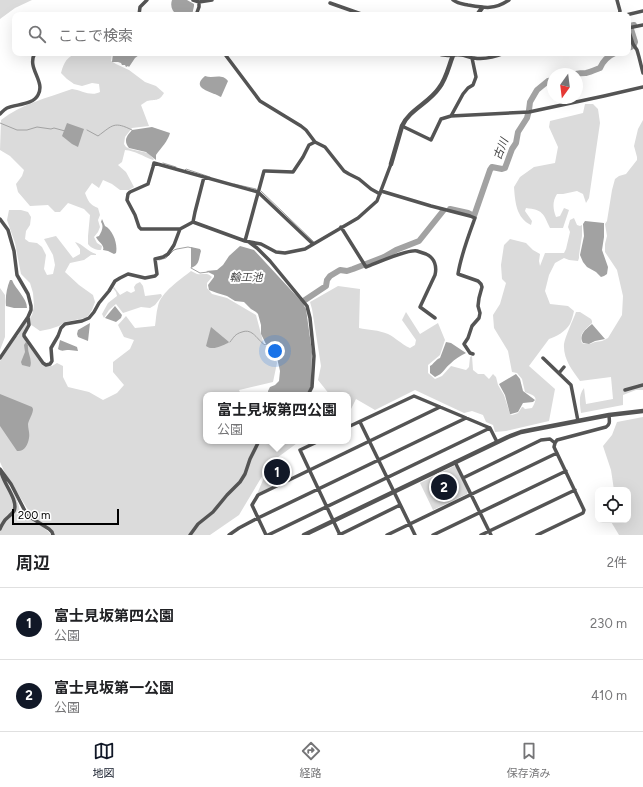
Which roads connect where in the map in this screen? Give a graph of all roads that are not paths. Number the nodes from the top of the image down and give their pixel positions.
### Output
1 (147, 0) edge
2 (193, 0) edge
3 (212, 0) edge
4 (453, 0) edge
5 (509, 0) edge
6 (617, 0) edge
7 (199, 2) junction
8 (330, 3) dead end
9 (482, 8) junction
10 (643, 11) edge
11 (139, 12) edge
12 (197, 12) edge
13 (356, 12) edge
14 (479, 12) edge
15 (620, 12) edge
16 (631, 14) edge
17 (643, 25) edge
18 (631, 28) edge
19 (631, 35) edge
20 (32, 56) edge
21 (226, 56) edge
22 (452, 56) edge
23 (465, 56) edge
24 (496, 56) edge
25 (472, 58) junction
26 (643, 73) edge
27 (643, 87) edge
28 (0, 114) edge
29 (451, 116) junction
30 (402, 126) junction
31 (315, 142) junction
32 (391, 164) joint
33 (204, 177) junction
34 (258, 192) junction
35 (380, 193) junction
36 (0, 219) edge
37 (193, 222) junction
38 (341, 227) junction
39 (180, 229) junction
40 (247, 241) junction
41 (313, 244) junction
42 (28, 317) junction
43 (435, 318) dead end
44 (473, 354) dead end
45 (0, 358) edge
46 (543, 358) dead end
47 (564, 367) dead end
48 (559, 373) junction
49 (643, 385) edge
50 (625, 390) dead end
51 (310, 392) edge
52 (440, 407) junction
53 (643, 411) edge
54 (609, 416) junction
55 (466, 418) junction
56 (578, 421) junction
57 (360, 422) junction
58 (351, 426) edge
59 (490, 428) junction
60 (370, 441) junction
61 (496, 442) junction
62 (555, 443) junction
63 (258, 444) edge
64 (313, 444) edge
65 (557, 452) junction
66 (378, 460) junction
67 (455, 462) junction
68 (1, 469) edge
69 (310, 470) junction
70 (566, 471) junction
71 (387, 478) junction
72 (463, 478) junction
73 (318, 489) junction
74 (575, 490) junction
75 (394, 492) junction
76 (471, 494) junction
77 (400, 505) junction
78 (327, 507) junction
79 (480, 513) junction
80 (258, 518) junction
81 (334, 521) junction
82 (410, 524) junction
83 (0, 529) edge
84 (490, 533) edge
85 (544, 534) edge
86 (53, 535) edge
87 (190, 535) edge
88 (229, 535) edge
89 (267, 535) edge
90 (304, 535) edge
91 (340, 535) edge
92 (387, 535) edge
93 (415, 535) edge
94 (433, 535) edge
95 (481, 535) edge
96 (537, 535) edge

1 - 11 street
2 - 7 street
3 - 7 street
4 - 9 street
5 - 9 street
6 - 15 street
7 - 12 street
8 - 13 street
9 - 14 street
10 - 16 street
17 - 18 street
19 - 26 street
20 - 28 street
21 - 31 street
22 - 30 street
23 - 25 street
24 - 25 street
25 - 29 street
27 - 29 street
29 - 30 street
30 - 32 street
31 - 34 street
31 - 35 street
32 - 35 street
33 - 34 street
33 - 37 street
33 - 39 street
34 - 40 street
34 - 41 street
35 - 38 street
35 - 44 street
36 - 42 street
37 - 39 street
37 - 40 street
38 - 41 street
38 - 43 street
39 - 42 street
40 - 41 street
40 - 51 street
42 - 45 street
46 - 48 street
47 - 48 street
48 - 56 street
49 - 50 street
52 - 55 street
52 - 57 street
52 - 60 street
53 - 54 street
54 - 56 street
54 - 62 street
55 - 59 street
55 - 66 street
56 - 61 street
57 - 58 street
57 - 60 street
59 - 61 street
59 - 71 street
60 - 66 street
60 - 69 street
61 - 67 street
62 - 65 street
62 - 72 street
63 - 87 street
64 - 69 street
65 - 70 street
65 - 76 street
66 - 71 street
66 - 73 street
67 - 72 street
67 - 75 street
68 - 83 street
68 - 86 street
69 - 73 street
69 - 80 street
70 - 74 street
70 - 79 street
71 - 75 street
71 - 78 street
72 - 76 street
73 - 78 street
73 - 80 street
74 - 84 street
74 - 85 street
75 - 77 street
75 - 81 street
76 - 79 street
76 - 82 street
77 - 82 street
77 - 91 street
78 - 81 street
78 - 89 street
79 - 84 street
79 - 94 street
80 - 88 street
80 - 89 street
81 - 90 street
81 - 91 street
82 - 92 street
82 - 93 street
84 - 95 street
85 - 96 street

